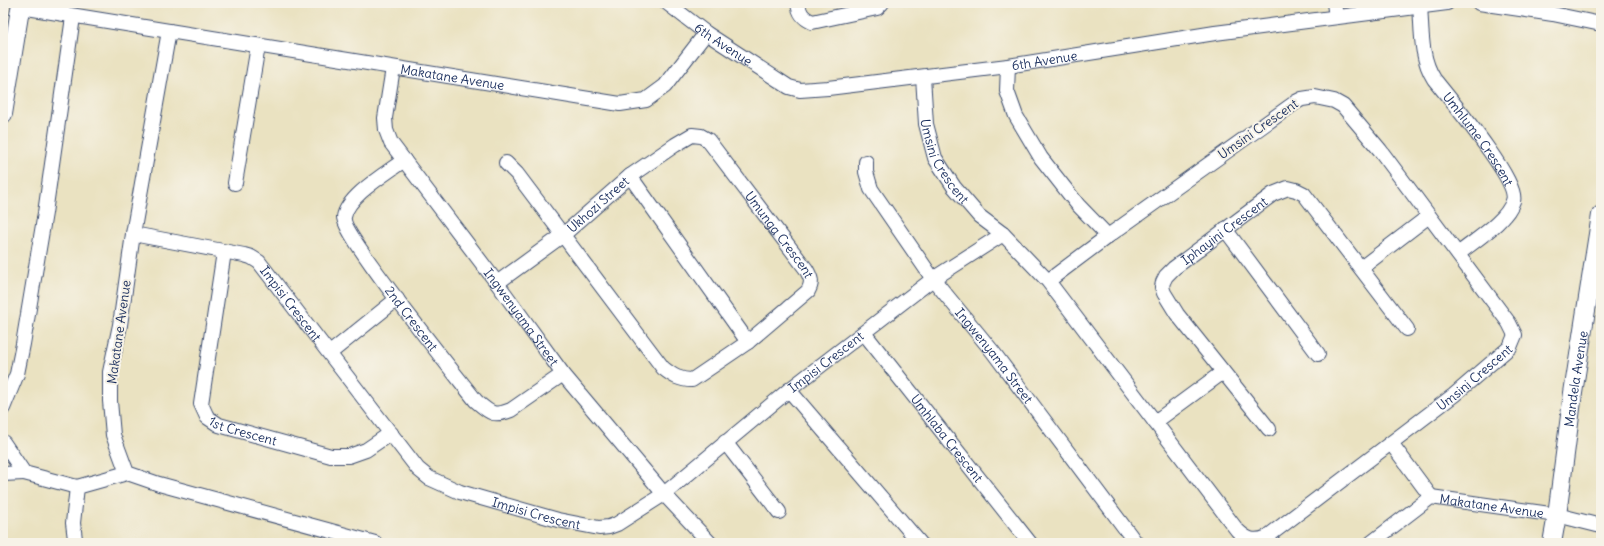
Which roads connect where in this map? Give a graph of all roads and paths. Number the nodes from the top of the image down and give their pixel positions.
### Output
1 (667, 3) edge
2 (798, 3) edge
3 (882, 3) edge
4 (1334, 3) edge
5 (1447, 3) edge
6 (1479, 3) edge
7 (21, 5) edge
8 (1420, 6) junction
9 (73, 17) junction
10 (1336, 17) junction
11 (1601, 24) edge
12 (169, 31) junction
13 (706, 33) junction
14 (258, 46) junction
15 (1008, 66) junction
16 (393, 68) junction
17 (923, 77) junction
18 (3, 114) edge
19 (701, 136) joint
20 (404, 160) junction
21 (866, 162) dead end
22 (506, 163) dead end
23 (630, 176) junction
24 (235, 183) dead end
25 (1601, 214) edge
26 (1429, 216) junction
27 (1225, 229) junction
28 (133, 234) junction
29 (1003, 234) junction
30 (563, 235) junction
31 (1108, 236) junction
32 (224, 252) junction
33 (1458, 254) junction
34 (1361, 268) junction
35 (933, 280) junction
36 (1048, 282) junction
37 (497, 283) junction
38 (397, 299) junction
39 (1407, 329) dead end
40 (864, 334) junction
41 (748, 342) junction
42 (330, 353) junction
43 (1318, 354) dead end
44 (1223, 372) junction
45 (563, 374) junction
46 (789, 390) junction
47 (3, 408) edge
48 (1156, 422) junction
49 (1269, 429) dead end
50 (391, 433) junction
51 (3, 442) edge
52 (725, 442) junction
53 (1391, 444) junction
54 (24, 473) junction
55 (127, 473) junction
56 (3, 474) edge
57 (77, 487) junction
58 (664, 494) junction
59 (1431, 497) junction
60 (778, 512) dead end
61 (1557, 515) junction
62 (1601, 526) edge
63 (75, 542) edge
64 (375, 543) edge
65 (710, 543) edge
66 (920, 543) edge
67 (1030, 543) edge
68 (1136, 543) edge
69 (1372, 543) edge
70 (1552, 543) edge

1 - 13 street, 6th Avenue
2 - 3 street
4 - 10 street
5 - 8 street, 6th Avenue
6 - 11 street
7 - 9 street, Makatane Avenue
7 - 18 street
8 - 10 street, 6th Avenue
8 - 33 street, Umhlume Crescent
9 - 12 street, Makatane Avenue
9 - 47 street
10 - 15 street, 6th Avenue
12 - 14 street, Makatane Avenue
12 - 28 street, Makatane Avenue
13 - 16 street, Makatane Avenue
13 - 17 street, 6th Avenue
14 - 16 street, Makatane Avenue
14 - 24 street
15 - 17 street, 6th Avenue
15 - 31 street
16 - 20 street, Ingwenyama Street
17 - 29 street, Umsini Crescent
19 - 23 street, Ukhozi Street
19 - 41 street, Umunga Crescent
20 - 37 street, Ingwenyama Street
20 - 38 street, 2nd Crescent
21 - 35 street, Ingwenyama Street
22 - 30 street
23 - 30 street, Ukhozi Street
23 - 41 street
25 - 61 street, Mandela Avenue
26 - 31 street, Umsini Crescent
26 - 33 street, Umsini Crescent
26 - 34 street
27 - 34 street, Iphayini Crescent
27 - 43 street
27 - 44 street, Iphayini Crescent
28 - 32 street, Impisi Crescent
28 - 55 street, Makatane Avenue
29 - 35 street, Impisi Crescent
29 - 36 street, Umsini Crescent
30 - 37 street, Ukhozi Street
30 - 41 street, Umunga Crescent
31 - 36 street, Umsini Crescent
32 - 42 street, Impisi Crescent
32 - 50 street, 1st Crescent
33 - 53 street, Umsini Crescent
34 - 39 street, Iphayini Crescent
35 - 40 street, Impisi Crescent
35 - 68 street, Ingwenyama Street
36 - 48 street, Umsini Crescent
37 - 45 street, Ingwenyama Street
38 - 42 street
38 - 45 street, 2nd Crescent
40 - 46 street, Impisi Crescent
40 - 67 street, Umhlaba Crescent
42 - 50 street, Impisi Crescent
44 - 48 street
44 - 49 street, Iphayini Crescent
45 - 58 street, Ingwenyama Street
46 - 52 street, Impisi Crescent
46 - 66 street
48 - 53 street, Umsini Crescent
50 - 58 street, Impisi Crescent
51 - 54 street
52 - 58 street, Impisi Crescent
52 - 60 street
53 - 59 street
54 - 56 street
54 - 57 street
55 - 57 street
55 - 64 street
57 - 63 street
58 - 65 street, Ingwenyama Street
59 - 61 street, Makatane Avenue
59 - 69 street, Makatane Avenue
61 - 62 street, Makatane Avenue
61 - 70 street, Mandela Avenue

